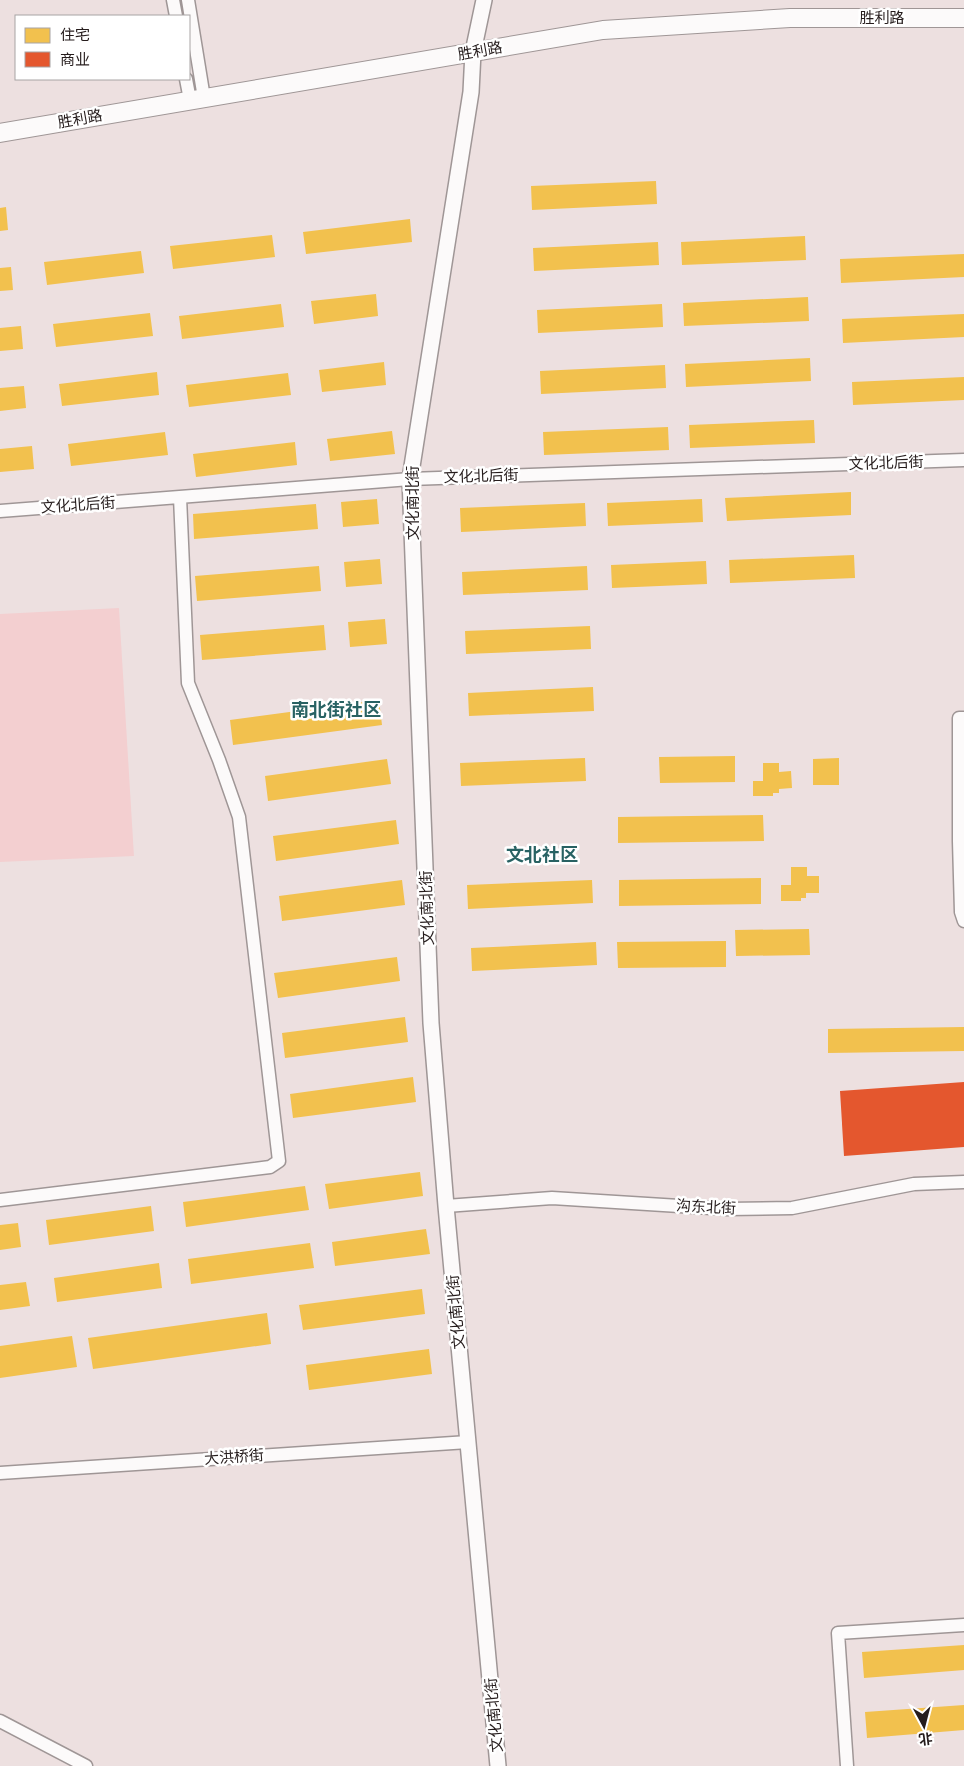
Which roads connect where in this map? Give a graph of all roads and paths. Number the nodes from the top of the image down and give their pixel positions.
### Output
1 (173, 0) edge
2 (188, 0) edge
3 (484, 0) edge
4 (176, 15) edge
5 (189, 15) edge
6 (964, 18) edge
7 (190, 22) edge
8 (473, 52) junction
9 (187, 80) edge
10 (197, 99) junction
11 (0, 133) edge
12 (964, 460) edge
13 (410, 479) junction
14 (180, 497) junction
15 (0, 511) edge
16 (964, 718) edge
17 (963, 915) edge
18 (964, 1182) edge
19 (0, 1200) edge
20 (446, 1206) junction
21 (468, 1442) junction
22 (0, 1473) edge
23 (964, 1625) edge
24 (0, 1721) edge
25 (86, 1766) edge
26 (498, 1766) edge
27 (848, 1766) edge

1 - 4 street
2 - 5 street
3 - 8 street, 文化南北街
6 - 8 main road, 胜利路
7 - 10 street
8 - 10 main road, 胜利路
8 - 13 street, 文化南北街
9 - 10 street
10 - 11 main road, 胜利路
12 - 13 street, 文化北后街
13 - 14 street, 文化北后街
13 - 20 street, 文化南北街
14 - 15 street, 文化北后街
14 - 19 street
16 - 17 street
18 - 20 street, 沟东北街
20 - 21 street, 文化南北街
21 - 22 street, 大洪桥街
21 - 26 street, 文化南北街
23 - 27 street
24 - 25 street

